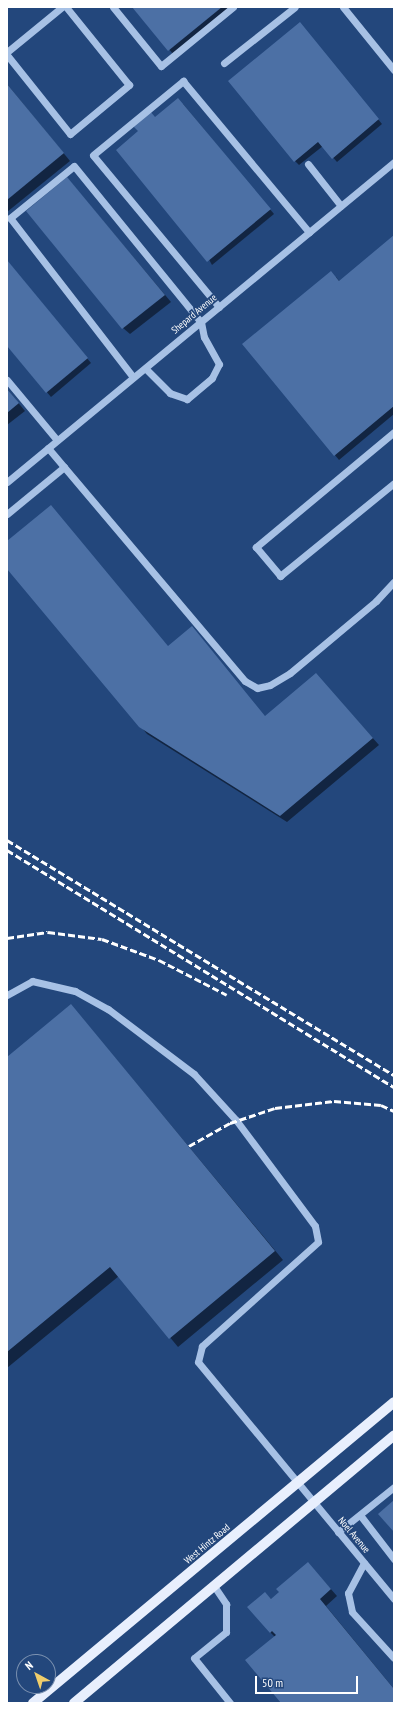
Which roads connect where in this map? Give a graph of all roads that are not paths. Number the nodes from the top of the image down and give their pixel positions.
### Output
1 (62, 7) edge
2 (66, 7) edge
3 (113, 7) edge
4 (233, 7) edge
5 (295, 7) edge
6 (343, 7) edge
7 (7, 52) edge
8 (7, 55) edge
9 (224, 63) dead end
10 (394, 70) edge
11 (394, 162) edge
12 (308, 164) dead end
13 (341, 206) junction
14 (9, 220) edge
15 (310, 232) junction
16 (219, 307) junction
17 (201, 322) junction
18 (145, 368) junction
19 (133, 377) junction
20 (7, 380) edge
21 (394, 432) edge
22 (57, 440) junction
23 (48, 448) junction
24 (64, 467) junction
25 (7, 482) edge
26 (394, 483) edge
27 (7, 514) edge
28 (394, 582) edge
29 (7, 995) edge
30 (394, 1402) edge
31 (394, 1435) edge
32 (298, 1484) junction
33 (394, 1487) edge
34 (314, 1503) junction
35 (360, 1515) junction
36 (338, 1532) junction
37 (394, 1559) edge
38 (364, 1563) junction
39 (214, 1586) junction
40 (394, 1599) edge
41 (394, 1658) edge
42 (33, 1703) edge
43 (74, 1703) edge
44 (230, 1703) edge

1 - 7 street
2 - 8 street
3 - 4 street
5 - 9 street
6 - 10 street
11 - 13 street, Shepard Avenue
12 - 13 street
13 - 15 street, Shepard Avenue
14 - 17 street
14 - 19 street
15 - 16 street, Shepard Avenue
15 - 16 street
16 - 17 street, Shepard Avenue
17 - 18 street, Shepard Avenue
17 - 18 street
18 - 19 street, Shepard Avenue
19 - 22 street, Shepard Avenue
20 - 22 street
21 - 26 street
22 - 23 street, Shepard Avenue
23 - 24 street
23 - 25 street, Shepard Avenue
24 - 27 street
24 - 28 street
29 - 32 street, Noel Avenue
30 - 32 main road, West Hintz Road
31 - 34 main road
32 - 34 street, Noel Avenue
32 - 42 main road, West Hintz Road
33 - 35 street
34 - 36 street, Noel Avenue
34 - 39 main road
35 - 36 street
35 - 37 street
36 - 38 street, Noel Avenue
38 - 40 street, Noel Avenue
38 - 41 street
39 - 43 main road
39 - 44 street

